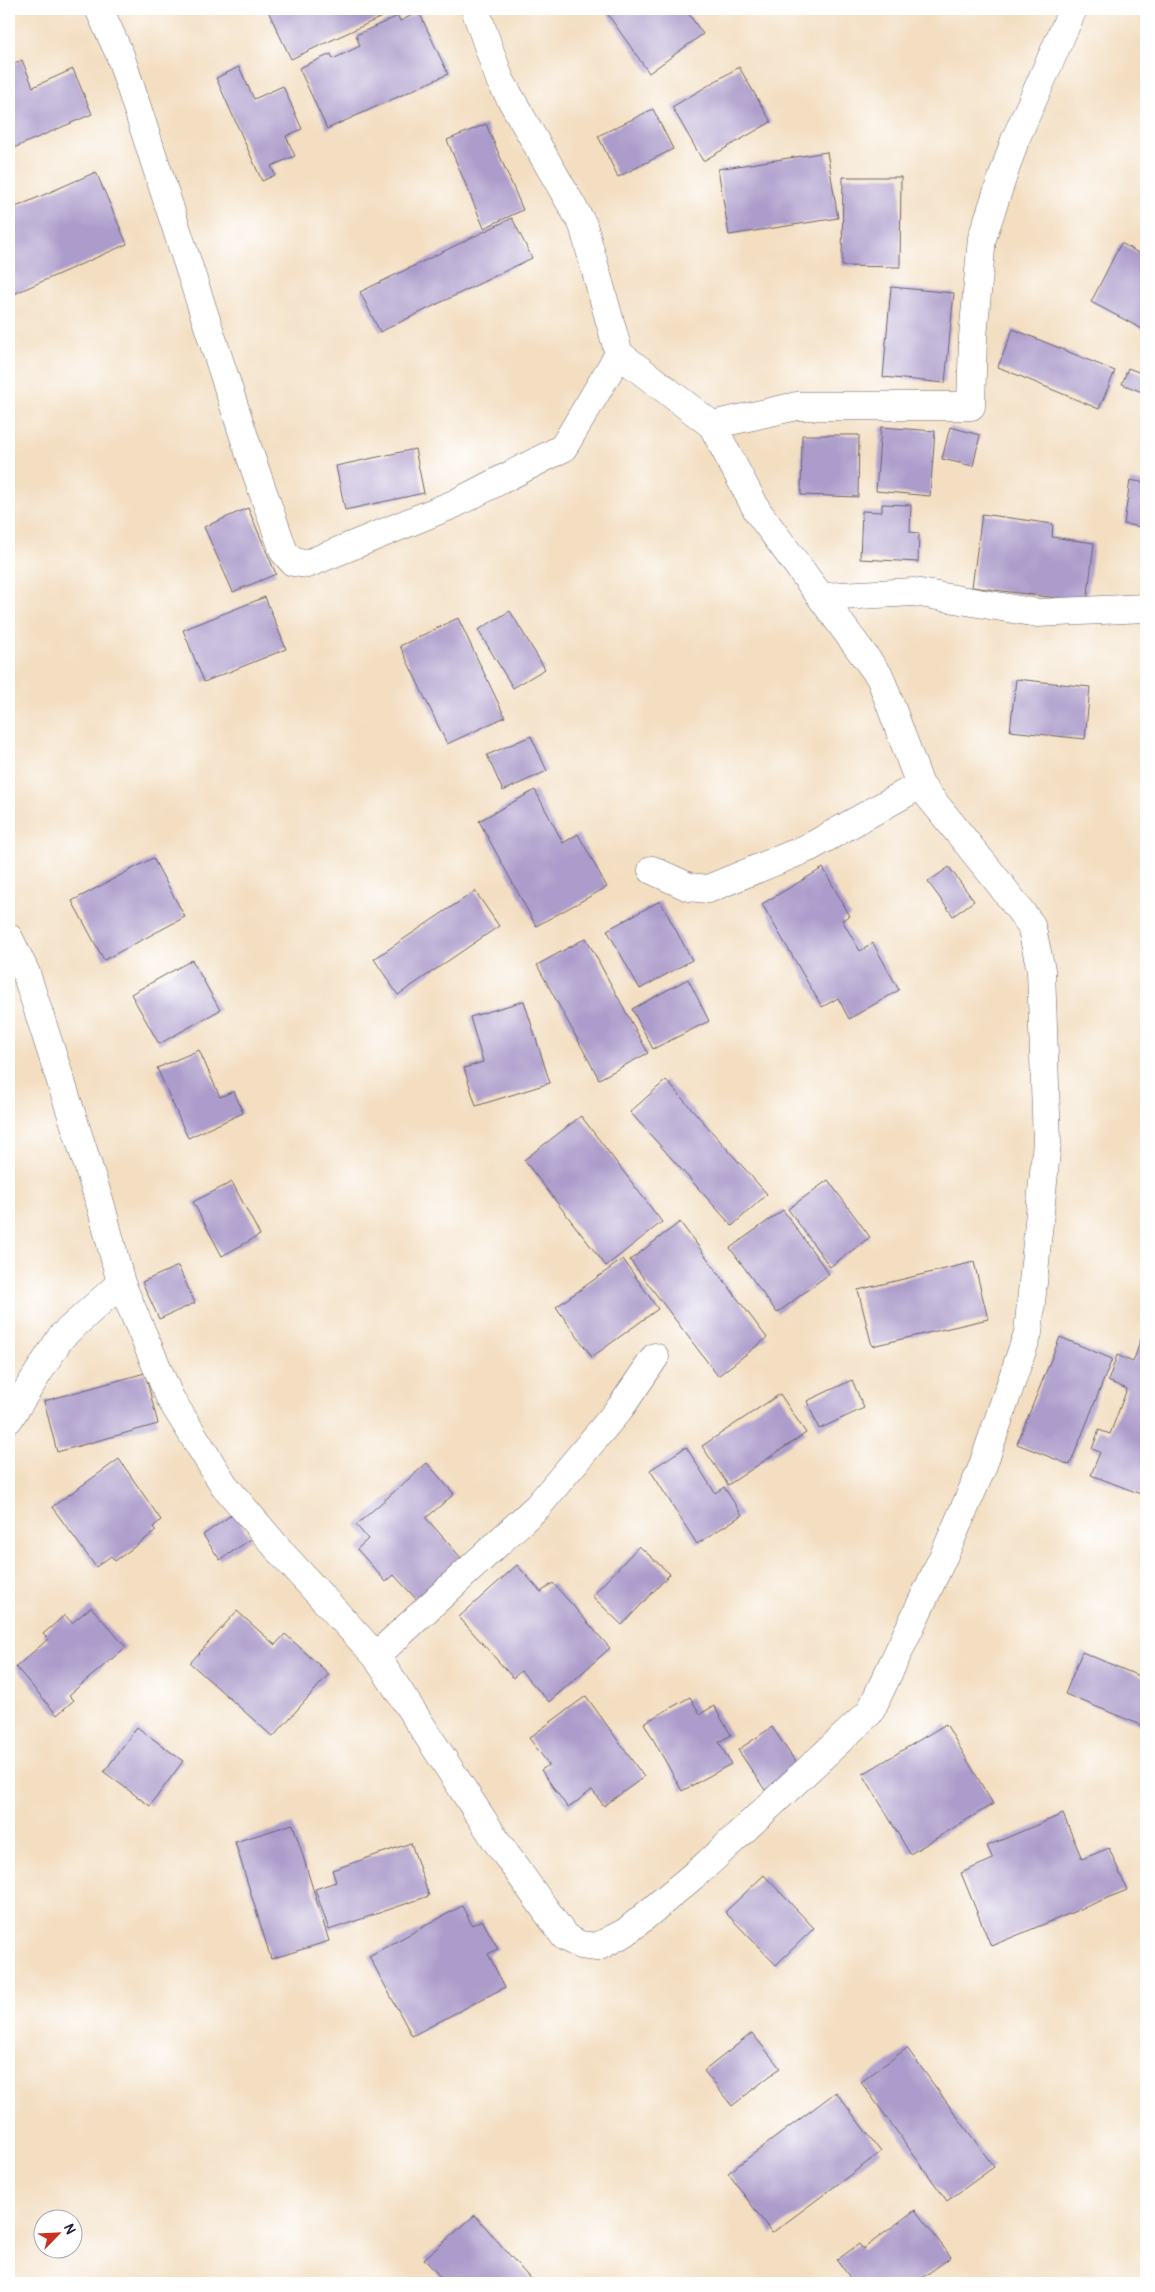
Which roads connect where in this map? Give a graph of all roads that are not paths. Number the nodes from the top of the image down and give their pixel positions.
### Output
1 (99, 9) edge
2 (475, 9) edge
3 (1073, 9) edge
4 (619, 354) junction
5 (712, 424) junction
6 (822, 597) junction
7 (1146, 608) edge
8 (920, 785) junction
9 (652, 870) dead end
10 (9, 938) edge
11 (121, 1282) junction
12 (655, 1356) dead end
13 (9, 1419) edge
14 (376, 1656) junction

1 - 4 street
2 - 4 street
3 - 5 street
4 - 5 street
5 - 6 street
6 - 7 street
6 - 8 street
8 - 9 street
8 - 14 street
10 - 11 street
11 - 13 street
11 - 14 street
12 - 14 street

